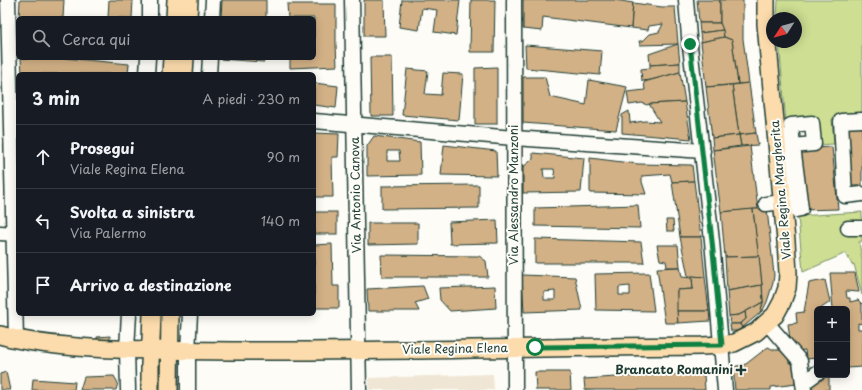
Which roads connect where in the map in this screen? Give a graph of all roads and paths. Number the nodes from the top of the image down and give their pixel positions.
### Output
1 (8, 0) edge
2 (150, 0) edge
3 (176, 0) edge
4 (189, 0) edge
5 (213, 0) edge
6 (352, 0) edge
7 (514, 0) edge
8 (686, 0) edge
9 (766, 0) edge
10 (150, 16) edge
11 (174, 16) edge
12 (188, 16) edge
13 (212, 16) edge
14 (148, 60) edge
15 (172, 60) edge
16 (185, 60) edge
17 (210, 60) edge
18 (147, 72) edge
19 (171, 72) edge
20 (184, 72) edge
21 (209, 72) edge
22 (10, 92) edge
23 (862, 120) edge
24 (316, 121) edge
25 (354, 125) junction
26 (776, 137) junction
27 (514, 138) junction
28 (793, 146) dead end
29 (702, 151) junction
30 (862, 194) edge
31 (11, 234) edge
32 (129, 316) edge
33 (152, 316) edge
34 (170, 316) edge
35 (190, 316) edge
36 (768, 323) junction
37 (0, 335) edge
38 (16, 339) junction
39 (722, 345) junction
40 (515, 348) junction
41 (127, 349) junction
42 (151, 350) junction
43 (169, 350) junction
44 (188, 351) junction
45 (358, 351) junction
46 (814, 376) edge
47 (802, 388) edge
48 (128, 390) edge
49 (150, 390) edge
50 (169, 390) edge
51 (188, 390) edge
52 (359, 390) edge
53 (515, 390) edge
54 (725, 390) edge

1 - 22 street
2 - 10 street
3 - 11 main road
4 - 12 main road
5 - 13 street
6 - 25 street, Via Antonio Canova
7 - 27 street, Via Alessandro Manzoni
8 - 29 street
9 - 26 main road, Viale Regina Margherita
14 - 18 street
15 - 19 main road
16 - 20 main road
17 - 21 street
22 - 31 street
23 - 30 street
24 - 25 street
25 - 27 street
25 - 45 street, Via Antonio Canova
26 - 28 street
26 - 36 main road, Viale Regina Margherita
27 - 29 street
27 - 40 street, Via Alessandro Manzoni
29 - 39 street
31 - 38 street
32 - 41 street
33 - 42 main road
34 - 43 main road
35 - 44 street
36 - 39 main road, Viale Regina Margherita
36 - 47 street
37 - 38 main road
38 - 41 main road
39 - 40 main road, Viale Regina Elena
39 - 54 street
40 - 45 main road, Viale Regina Elena
40 - 53 street, Via Alessandro Manzoni
41 - 42 main road, Viale Regina Elena
41 - 48 street
42 - 43 main road, Viale Regina Elena
42 - 49 main road
43 - 44 main road, Viale Regina Elena
43 - 50 main road
44 - 45 main road, Viale Regina Elena
44 - 51 street
45 - 52 street, Via Antonio Canova
46 - 47 street

